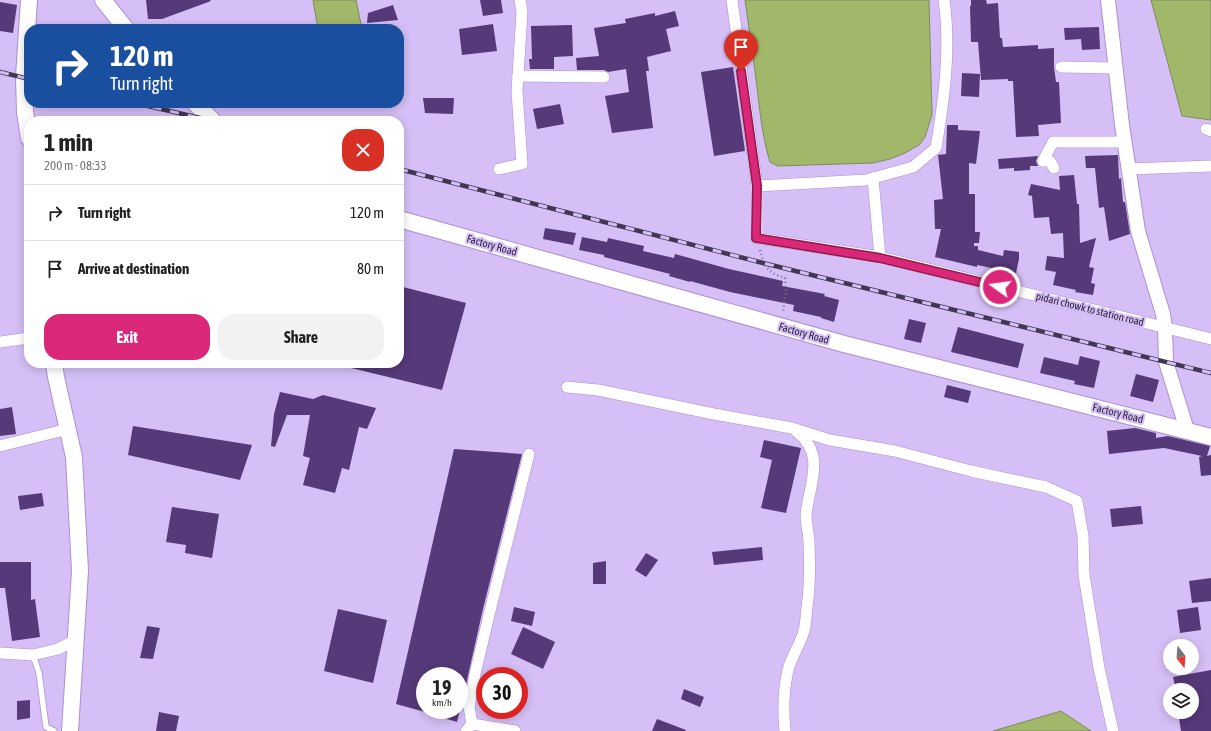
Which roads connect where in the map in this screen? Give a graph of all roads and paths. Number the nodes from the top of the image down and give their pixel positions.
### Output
1 (29, 0) edge
2 (103, 0) edge
3 (520, 0) edge
4 (732, 0) edge
5 (944, 0) edge
6 (1108, 0) edge
7 (27, 24) edge
8 (122, 24) edge
9 (1061, 67) dead end
10 (1116, 68) junction
11 (518, 76) junction
12 (604, 77) dead end
13 (200, 108) edge
14 (208, 116) edge
15 (1124, 142) junction
16 (1211, 166) edge
17 (1054, 168) dead end
18 (499, 169) dead end
19 (1128, 169) junction
20 (874, 178) junction
21 (757, 186) junction
22 (404, 220) edge
23 (756, 238) junction
24 (880, 258) junction
25 (780, 326) junction
26 (1165, 328) junction
27 (24, 339) edge
28 (1211, 339) edge
29 (0, 342) edge
30 (55, 368) edge
31 (567, 388) dead end
32 (792, 428) junction
33 (68, 429) junction
34 (1187, 430) junction
35 (1211, 437) edge
36 (0, 446) edge
37 (529, 454) dead end
38 (76, 640) junction
39 (0, 653) edge
40 (33, 654) junction
41 (469, 727) edge
42 (54, 731) edge
43 (70, 731) edge
44 (515, 731) edge
45 (785, 731) edge
46 (1113, 731) edge

1 - 7 main road
2 - 8 main road
3 - 11 street
4 - 21 street
5 - 20 street
6 - 10 street
9 - 10 street
10 - 15 street
11 - 12 street
11 - 18 street
13 - 14 main road
15 - 17 street
15 - 19 street
16 - 19 street
19 - 26 street
20 - 21 street
20 - 24 street
21 - 23 street
22 - 25 main road, Factory Road
23 - 24 street, pidari chowk to station road
23 - 25 path
24 - 26 street, pidari chowk to station road
25 - 34 main road, Factory Road
26 - 28 street, pidari chowk to station road
26 - 34 street
27 - 29 street
30 - 33 main road
31 - 32 street
32 - 45 street
32 - 46 street
33 - 36 street
33 - 38 main road
34 - 35 main road, Factory Road
37 - 41 street
38 - 40 street
38 - 43 main road
39 - 40 street
40 - 42 lane
41 - 44 street

